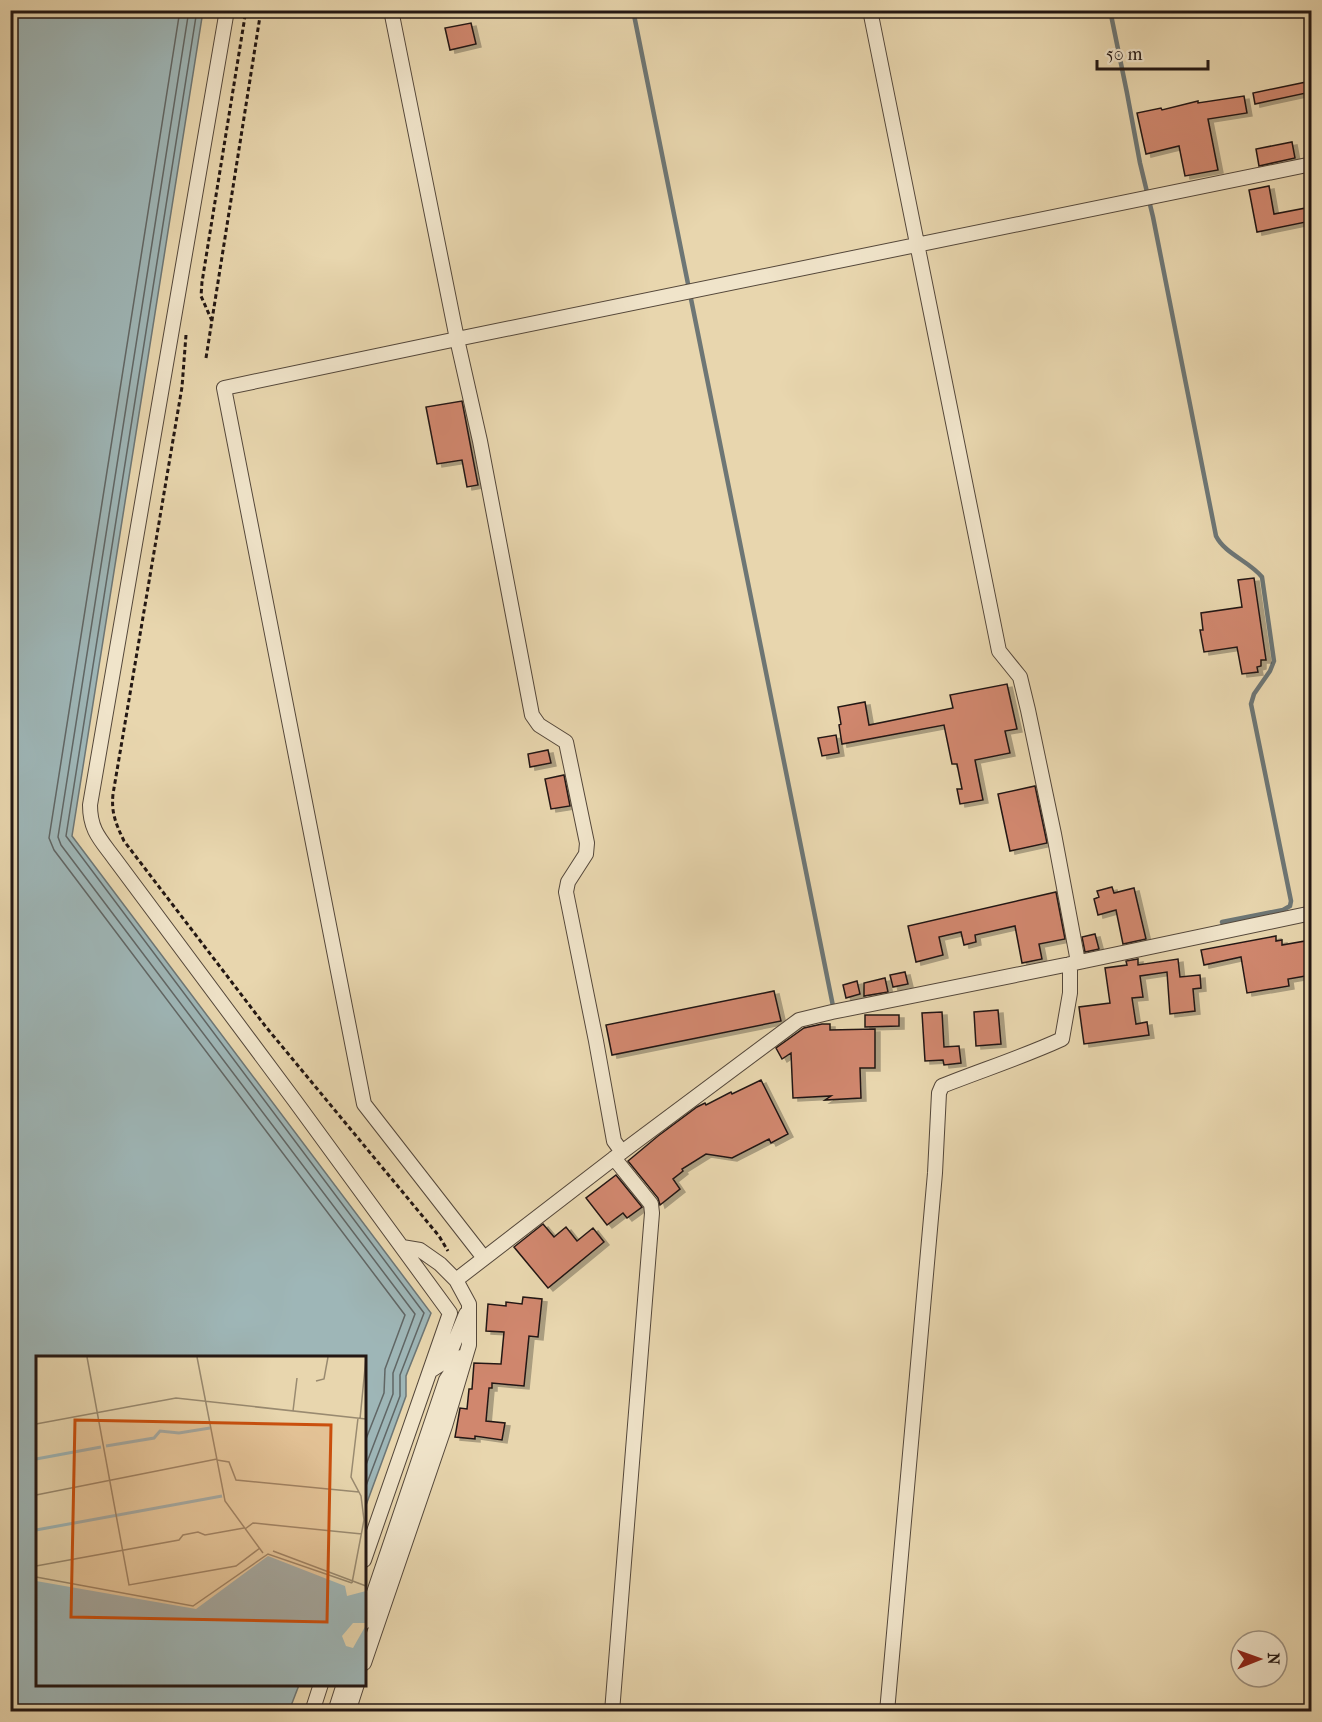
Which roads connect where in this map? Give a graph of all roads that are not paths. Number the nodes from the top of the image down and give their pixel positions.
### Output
1 (227, 10) edge
2 (392, 10) edge
3 (870, 10) edge
4 (1311, 164) edge
5 (918, 245) junction
6 (457, 339) junction
7 (1311, 913) edge
8 (1074, 963) junction
9 (618, 1155) junction
10 (402, 1247) junction
11 (469, 1269) junction
12 (469, 1304) junction
13 (469, 1345) junction
14 (430, 1371) junction
15 (366, 1554) edge
16 (366, 1616) edge
17 (366, 1657) edge
18 (320, 1686) edge
19 (343, 1686) edge
20 (356, 1686) edge
21 (312, 1712) edge
22 (334, 1712) edge
23 (348, 1712) edge
24 (612, 1712) edge
25 (887, 1712) edge

1 - 10 street
2 - 6 street
3 - 5 street
4 - 5 street
5 - 6 street
5 - 8 street
6 - 9 street
6 - 11 street
7 - 8 street
8 - 9 street
8 - 25 street
9 - 11 street
9 - 24 street
10 - 11 street
10 - 14 street
11 - 12 street
12 - 13 street
12 - 14 street
13 - 16 street
13 - 17 street
14 - 15 street
18 - 21 street
19 - 22 street
20 - 23 street

